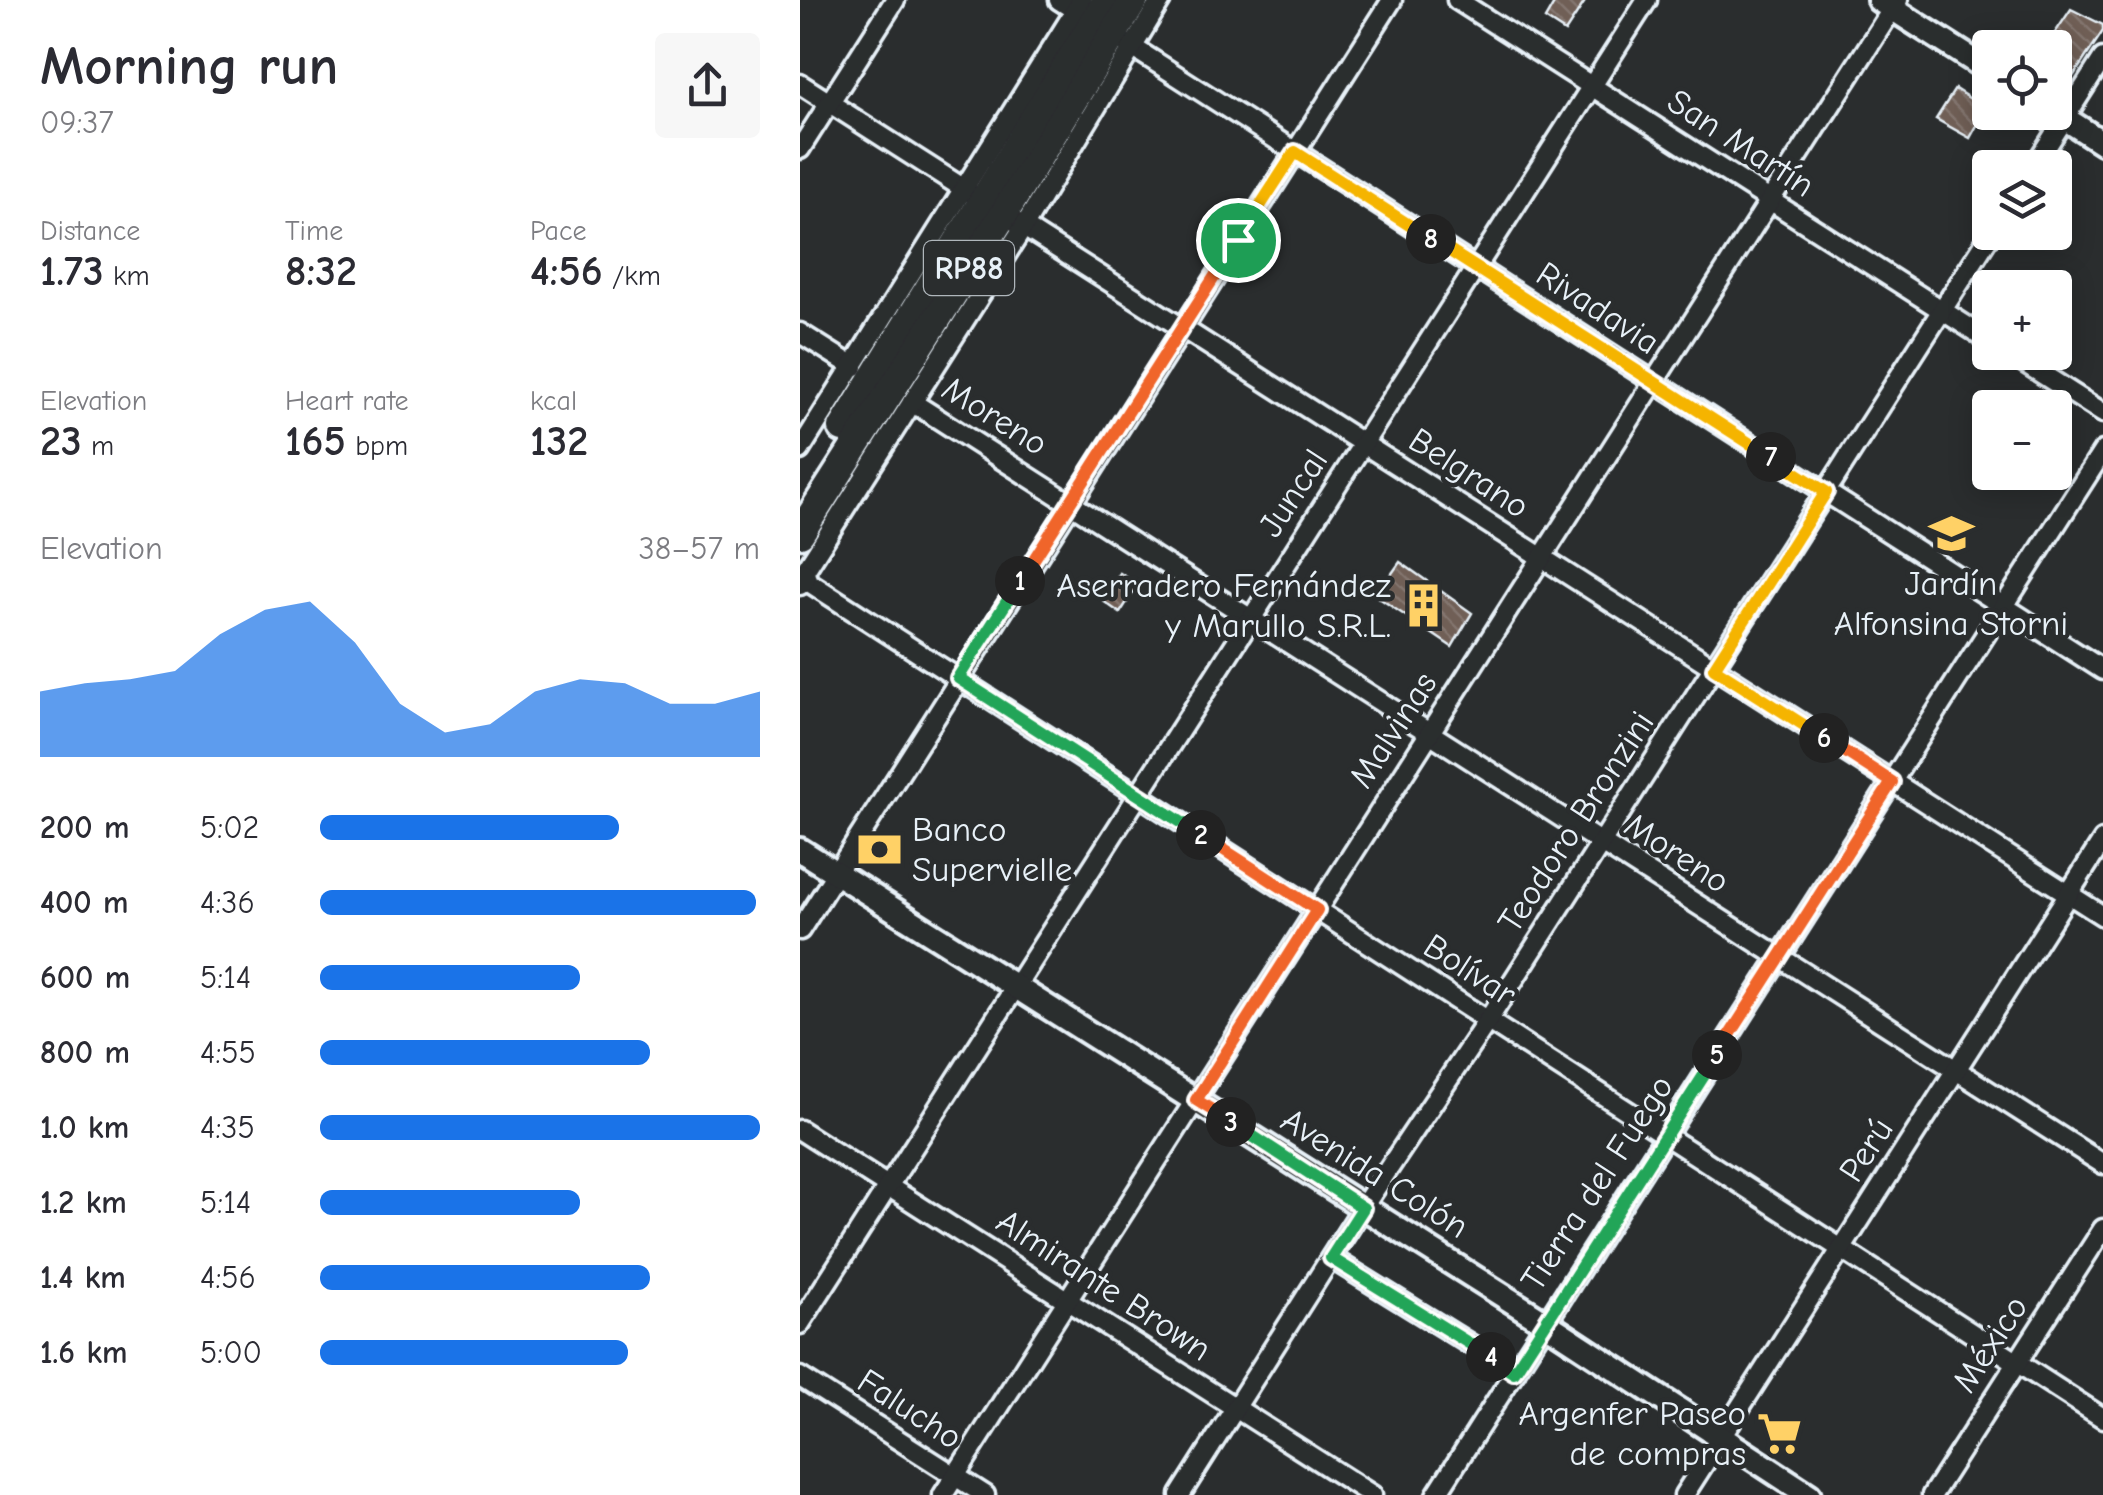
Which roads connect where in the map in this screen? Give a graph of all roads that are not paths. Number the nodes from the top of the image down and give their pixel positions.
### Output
1 (895, 0) edge
2 (1134, 0) edge
3 (1161, 0) edge
4 (1392, 0) edge
5 (1457, 0) edge
6 (1647, 0) edge
7 (1890, 3) edge
8 (1094, 16) edge
9 (2103, 58) edge
10 (1972, 59) edge
11 (800, 84) edge
12 (1592, 86) junction
13 (2072, 100) edge
14 (829, 103) junction
15 (2072, 124) edge
16 (2103, 143) edge
17 (800, 149) edge
18 (1295, 152) junction
19 (1770, 200) junction
20 (994, 209) junction
21 (1980, 250) edge
22 (1476, 268) junction
23 (1942, 310) junction
24 (1182, 329) junction
25 (1972, 329) edge
26 (800, 333) edge
27 (854, 368) junction
28 (2036, 370) edge
29 (1654, 382) junction
30 (912, 402) junction
31 (2103, 413) edge
32 (1363, 444) junction
33 (800, 450) edge
34 (2103, 451) edge
35 (1826, 492) junction
36 (800, 496) edge
37 (1070, 503) junction
38 (800, 532) edge
39 (1542, 558) junction
40 (800, 580) edge
41 (2004, 606) junction
42 (1252, 618) junction
43 (1714, 668) junction
44 (2103, 670) edge
45 (958, 678) junction
46 (1430, 733) junction
47 (1892, 782) junction
48 (1139, 795) junction
49 (2103, 840) edge
50 (1602, 843) junction
51 (800, 850) edge
52 (836, 874) junction
53 (2068, 894) junction
54 (1317, 910) junction
55 (2103, 916) edge
56 (800, 930) edge
57 (1780, 957) junction
58 (1015, 988) junction
59 (1488, 1020) junction
60 (1956, 1070) junction
61 (1196, 1100) junction
62 (800, 1130) edge
63 (1666, 1135) junction
64 (2103, 1164) edge
65 (888, 1186) junction
66 (1363, 1208) junction
67 (2103, 1228) edge
68 (1842, 1249) junction
69 (1331, 1258) junction
70 (1067, 1300) junction
71 (1546, 1322) junction
72 (800, 1324) edge
73 (2017, 1362) junction
74 (1514, 1372) junction
75 (800, 1377) edge
76 (1236, 1408) junction
77 (2103, 1418) edge
78 (1721, 1437) junction
79 (955, 1476) junction
80 (943, 1495) edge
81 (985, 1495) edge
82 (1180, 1495) edge
83 (1372, 1495) edge
84 (1436, 1495) edge
85 (1684, 1495) edge
86 (1809, 1495) edge
87 (1932, 1495) edge

1 - 14 street
2 - 8 highway, RP88
3 - 8 street
4 - 18 street
5 - 12 street, San Martín
6 - 12 street, Juncal
7 - 10 main road
7 - 19 street, Malvinas
8 - 18 street, Rivadavia
8 - 20 highway, RP88
8 - 20 street
9 - 13 street
11 - 14 street, Belgrano
12 - 19 street, San Martín
12 - 22 street, Juncal
14 - 17 street
14 - 20 street, Belgrano
15 - 16 main road
18 - 22 street, Rivadavia
18 - 24 street
19 - 23 street, San Martín
19 - 29 street, Malvinas
20 - 24 street, Belgrano
20 - 27 street
20 - 30 street
20 - 36 highway, RP88
20 - 38 highway, RP88
21 - 23 street, Teodoro Bronzini
22 - 29 street, Rivadavia
22 - 32 street, Juncal
23 - 25 street, San Martín
23 - 35 street, Teodoro Bronzini
24 - 32 street, Belgrano
24 - 37 street
26 - 27 street
27 - 33 street
28 - 31 street
29 - 35 street, Rivadavia
29 - 39 street, Malvinas
30 - 37 street, Moreno
30 - 40 street
32 - 39 street, Belgrano
32 - 42 street, Juncal
34 - 41 street, Tierra del Fuego
35 - 41 street, Rivadavia
35 - 43 street, Teodoro Bronzini
37 - 42 street, Moreno
37 - 45 street
39 - 43 street, Belgrano
39 - 46 street, Malvinas
40 - 45 street, Bolívar
41 - 44 street, Rivadavia
41 - 47 street, Tierra del Fuego
42 - 46 street, Moreno
42 - 48 street, Juncal
43 - 47 street, Belgrano
43 - 50 street, Teodoro Bronzini
45 - 48 street, Bolívar
45 - 52 street
46 - 50 street, Moreno
46 - 54 street, Malvinas
47 - 53 street, Belgrano
47 - 57 street, Tierra del Fuego
48 - 54 street, Bolívar
48 - 58 street, Juncal
49 - 53 street, Perú
50 - 57 street, Moreno
50 - 59 street, Teodoro Bronzini
51 - 52 main road, Avenida Colón
52 - 56 street
52 - 58 main road, Avenida Colón
53 - 55 street, Belgrano
53 - 60 street, Perú
54 - 59 street, Bolívar
54 - 61 street, Malvinas
57 - 60 street, Moreno
57 - 63 street, Tierra del Fuego
58 - 61 main road, Avenida Colón
58 - 65 street, Juncal
59 - 63 street, Bolívar
59 - 66 street, Teodoro Bronzini
60 - 64 street, Moreno
60 - 68 street, Perú
61 - 66 main road, Avenida Colón
61 - 70 street, Malvinas
62 - 65 street, Almirante Brown
63 - 68 street, Bolívar
63 - 71 street, Tierra del Fuego
65 - 70 street, Almirante Brown
65 - 72 street, Juncal
66 - 69 street, Teodoro Bronzini
66 - 71 main road, Avenida Colón
67 - 73 street, México
68 - 73 street, Bolívar
68 - 78 street, Perú
69 - 74 street
69 - 76 street, Teodoro Bronzini
70 - 76 street, Almirante Brown
70 - 79 street, Malvinas
71 - 74 street, Tierra del Fuego
71 - 78 main road, Avenida Colón
73 - 77 street, Bolívar
73 - 87 street, México
74 - 84 street, Tierra del Fuego
75 - 79 street, Falucho
76 - 82 street, Teodoro Bronzini
76 - 83 street, Almirante Brown
78 - 85 street, Perú
78 - 86 main road, Avenida Colón
79 - 80 street, Malvinas
79 - 81 street, Falucho

